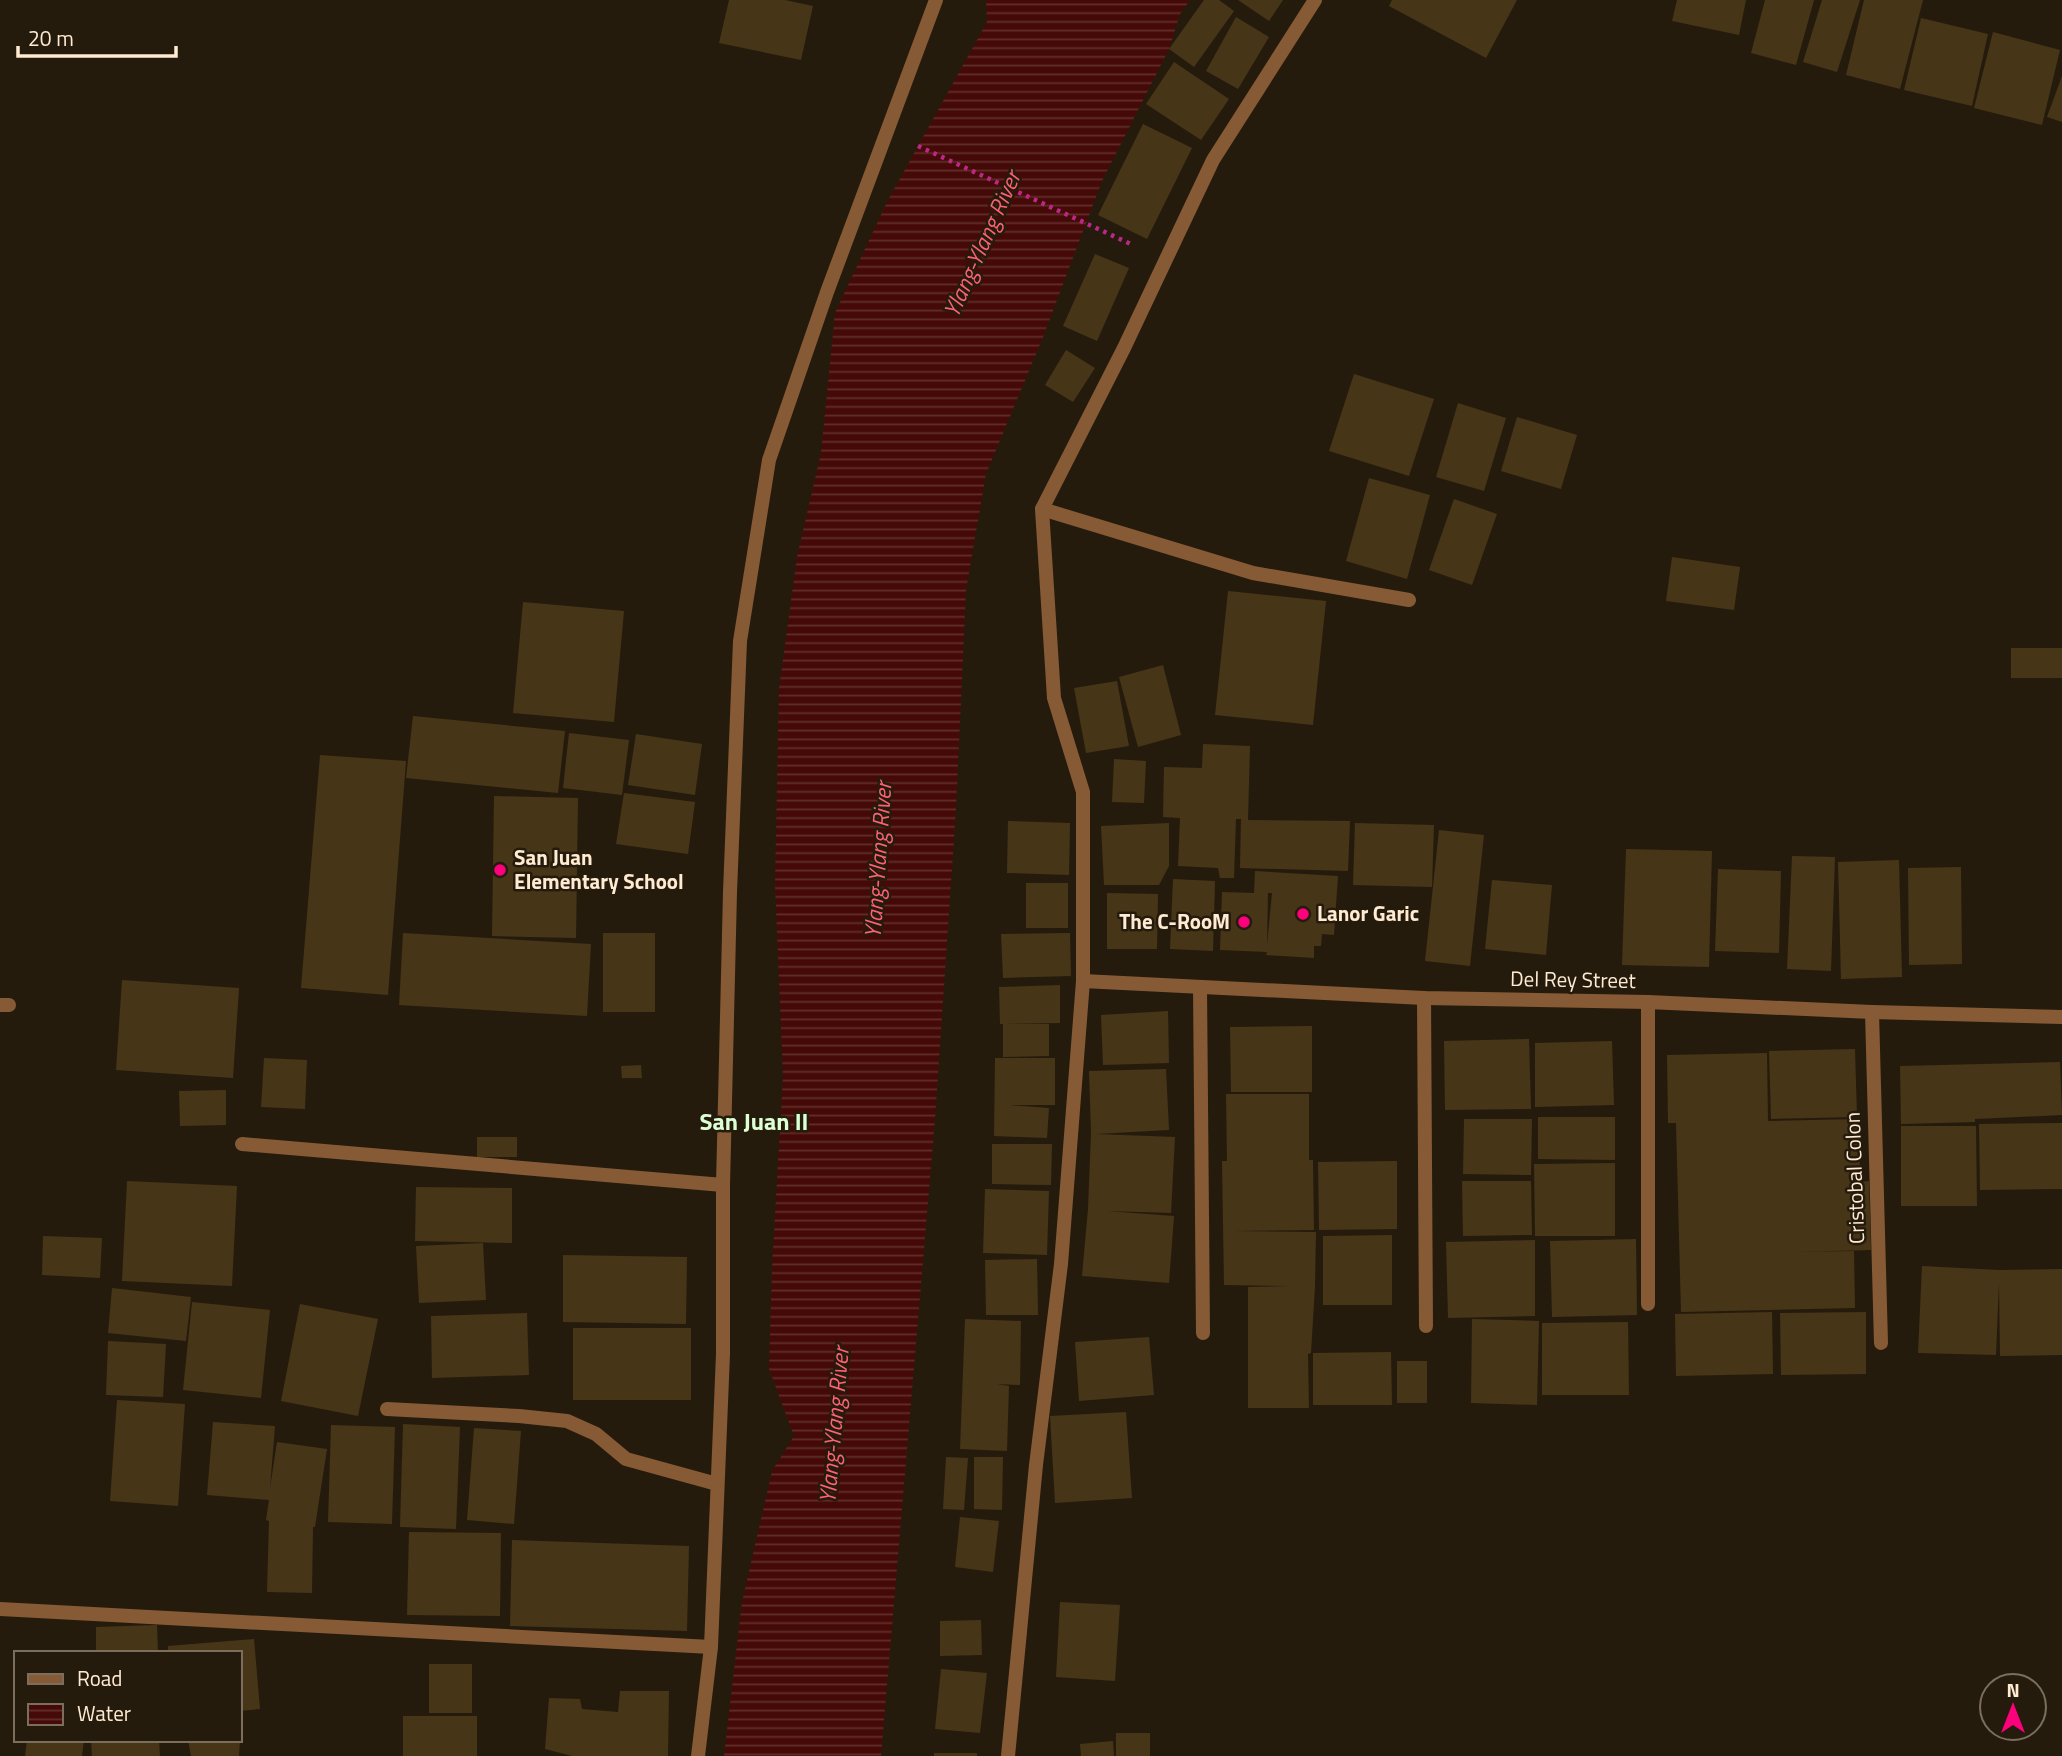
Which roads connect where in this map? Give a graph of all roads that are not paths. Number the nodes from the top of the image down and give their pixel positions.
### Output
1 (936, 0) edge
2 (1315, 0) edge
3 (1042, 509) junction
4 (1409, 600) dead end
5 (1083, 981) junction
6 (1200, 987) junction
7 (1424, 998) junction
8 (1648, 1002) junction
9 (1872, 1012) junction
10 (2062, 1017) edge
11 (242, 1144) dead end
12 (723, 1185) junction
13 (1648, 1304) dead end
14 (1426, 1326) dead end
15 (1203, 1333) dead end
16 (1881, 1343) dead end
17 (387, 1409) dead end
18 (718, 1484) junction
19 (0, 1609) edge
20 (711, 1647) junction
21 (698, 1756) edge
22 (1008, 1756) edge

1 - 12 street
2 - 3 street
3 - 4 street
3 - 5 street
5 - 6 street, Del Rey Street
5 - 22 street
6 - 7 street, Del Rey Street
6 - 15 street
7 - 8 street, Del Rey Street
7 - 14 street
8 - 9 street, Del Rey Street
8 - 13 street
9 - 10 street, Del Rey Street
9 - 16 street, Cristobal Colon
11 - 12 street
12 - 18 street
17 - 18 street
18 - 20 street
19 - 20 street
20 - 21 street

